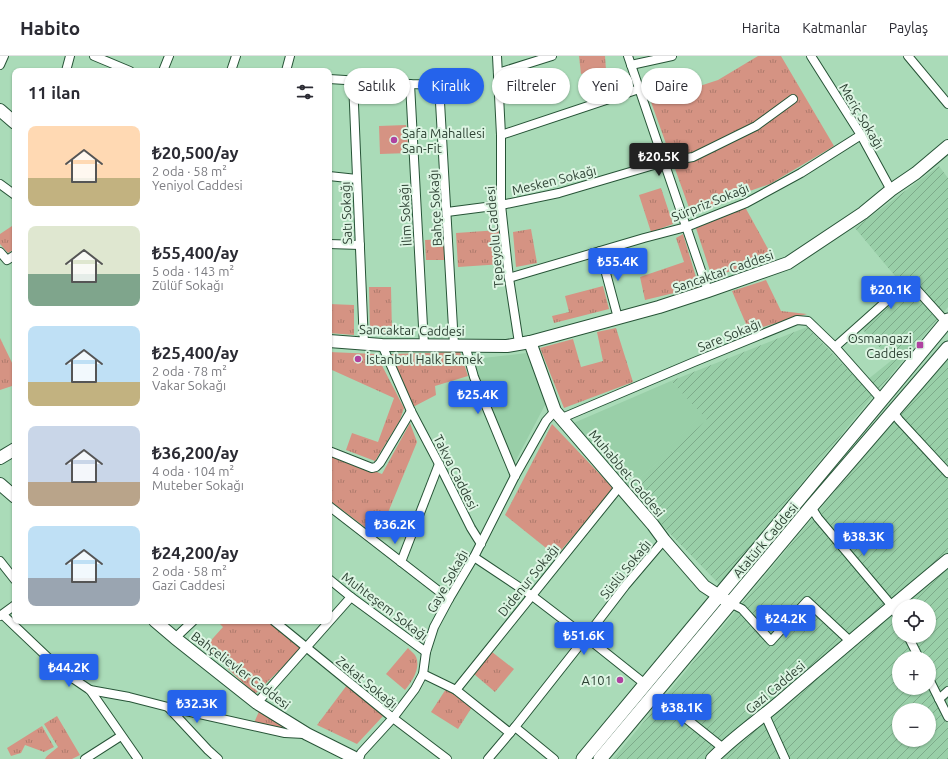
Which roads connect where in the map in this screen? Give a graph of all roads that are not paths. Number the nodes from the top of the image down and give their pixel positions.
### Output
1 (4, 56) edge
2 (70, 56) edge
3 (94, 56) edge
4 (170, 56) edge
5 (236, 56) edge
6 (290, 56) edge
7 (497, 56) edge
8 (552, 56) edge
9 (628, 56) edge
10 (672, 56) edge
11 (810, 56) edge
12 (908, 56) edge
13 (0, 65) edge
14 (631, 65) junction
15 (67, 68) edge
16 (123, 68) edge
17 (164, 68) edge
18 (232, 68) edge
19 (287, 68) edge
20 (498, 68) edge
21 (514, 68) edge
22 (332, 78) edge
23 (344, 80) edge
24 (410, 84) joint
25 (639, 89) junction
26 (793, 99) dead end
27 (354, 104) edge
28 (500, 104) edge
29 (948, 104) edge
30 (0, 110) edge
31 (12, 120) edge
32 (501, 135) junction
33 (861, 135) junction
34 (948, 146) edge
35 (664, 162) junction
36 (332, 176) edge
37 (357, 179) junction
38 (0, 184) edge
39 (891, 190) junction
40 (12, 193) edge
41 (501, 205) junction
42 (447, 212) junction
43 (686, 227) junction
44 (332, 244) edge
45 (360, 245) junction
46 (600, 251) junction
47 (0, 252) edge
48 (12, 257) edge
49 (509, 278) junction
50 (708, 291) junction
51 (618, 318) junction
52 (947, 322) edge
53 (332, 341) edge
54 (525, 343) junction
55 (364, 344) junction
56 (382, 345) junction
57 (424, 345) junction
58 (460, 345) junction
59 (834, 347) junction
60 (948, 348) edge
61 (882, 400) junction
62 (411, 411) junction
63 (893, 412) junction
64 (558, 414) junction
65 (12, 450) edge
66 (332, 452) edge
67 (0, 458) edge
68 (439, 464) junction
69 (948, 473) edge
70 (515, 476) junction
71 (0, 484) edge
72 (620, 486) junction
73 (12, 494) edge
74 (811, 506) junction
75 (332, 508) edge
76 (664, 540) junction
77 (481, 544) junction
78 (474, 557) junction
79 (948, 560) edge
80 (0, 562) edge
81 (401, 562) junction
82 (12, 576) edge
83 (332, 581) edge
84 (531, 595) junction
85 (719, 595) junction
86 (351, 597) junction
87 (449, 599) junction
88 (901, 599) edge
89 (730, 603) junction
90 (892, 606) joint
91 (12, 607) edge
92 (1, 616) edge
93 (332, 619) edge
94 (159, 624) edge
95 (190, 624) edge
96 (278, 624) edge
97 (327, 624) edge
98 (586, 637) junction
99 (175, 638) junction
100 (850, 642) junction
101 (306, 648) junction
102 (426, 652) junction
103 (423, 674) junction
104 (650, 688) junction
105 (90, 690) junction
106 (456, 690) junction
107 (948, 691) edge
108 (936, 693) edge
109 (939, 699) junction
110 (257, 703) junction
111 (168, 707) junction
112 (765, 715) junction
113 (948, 717) edge
114 (393, 718) junction
115 (512, 730) junction
116 (307, 734) junction
117 (121, 736) junction
118 (723, 748) junction
119 (85, 759) edge
120 (138, 759) edge
121 (218, 759) edge
122 (358, 759) edge
123 (447, 759) edge
124 (488, 759) edge
125 (554, 759) edge
126 (583, 759) edge
127 (600, 759) edge
128 (712, 759) edge
129 (785, 759) edge

1 - 13 street
2 - 15 street
3 - 16 street
4 - 17 street
5 - 18 street
6 - 19 street
7 - 20 street, Tepeyolu Caddesi
8 - 21 street
9 - 14 street
10 - 14 street
11 - 33 street, Meriç Sokağı
12 - 29 street
14 - 25 street
22 - 23 street, Bahçe Sokağı
24 - 42 street, Bahçe Sokağı
24 - 57 street, İlim Sokağı
25 - 32 street
25 - 35 street
26 - 35 street, Mesken Sokağı
27 - 37 street, Satı Sokağı
28 - 32 street, Tepeyolu Caddesi
30 - 31 street
32 - 41 street, Tepeyolu Caddesi
33 - 39 street, Meriç Sokağı
33 - 43 street, Sürpriz Sokağı
34 - 39 street, Sancaktar Caddesi
35 - 41 street, Mesken Sokağı
35 - 43 street
36 - 37 street
37 - 45 street, Satı Sokağı
38 - 40 street
39 - 50 street, Sancaktar Caddesi
41 - 42 street, Mesken Sokağı
41 - 49 street, Tepeyolu Caddesi
42 - 58 street, Bahçe Sokağı
43 - 46 street, Sürpriz Sokağı
43 - 50 street
44 - 45 street
45 - 55 street, Satı Sokağı
46 - 49 street, Sürpriz Sokağı
46 - 51 street
47 - 48 street
49 - 54 street, Tepeyolu Caddesi
50 - 51 street, Sancaktar Caddesi
51 - 54 street, Sancaktar Caddesi
52 - 59 street
52 - 61 main road, Atatürk Caddesi
53 - 55 street, Sancaktar Caddesi
54 - 58 street, Sancaktar Caddesi
54 - 64 street, Muhabbet Caddesi
55 - 56 street, Sancaktar Caddesi
56 - 57 street, Sancaktar Caddesi
56 - 62 street, Takva Caddesi
57 - 58 street, Sancaktar Caddesi
58 - 70 street, Bahçe Sokağı
59 - 61 street, Sare Sokağı
59 - 64 street, Sare Sokağı
60 - 63 main road
61 - 85 main road, Atatürk Caddesi
62 - 66 street
62 - 68 street, Takva Caddesi
63 - 69 street
63 - 74 main road
64 - 70 street, Gaye Sokağı
64 - 72 street, Muhabbet Caddesi
65 - 67 street
68 - 77 street, Takva Caddesi
68 - 81 street
70 - 77 street, Gaye Sokağı
71 - 73 street
72 - 76 street, Muhabbet Caddesi
72 - 84 street, Didenur Sokağı
74 - 89 main road
74 - 90 street
75 - 81 street
76 - 85 street, Muhabbet Caddesi
76 - 98 street, Süslü Sokağı
77 - 78 street, Gaye Sokağı
78 - 84 street
78 - 87 street, Gaye Sokağı
79 - 88 street, Gazi Caddesi
80 - 82 street
81 - 87 street
83 - 86 street, Muhteşem Sokağı
84 - 98 street
84 - 106 street, Didenur Sokağı
85 - 89 street, Muhabbet Caddesi
85 - 104 main road, Atatürk Caddesi
86 - 93 street
86 - 102 street, Muhteşem Sokağı
87 - 102 street, Gaye Sokağı
89 - 100 street
89 - 104 main road
90 - 100 street, Gazi Caddesi
91 - 92 street
92 - 105 street
94 - 99 street, Bahçelievler Caddesi
95 - 99 street
96 - 101 street, Zekat Sokağı
97 - 101 street
98 - 104 street
98 - 115 street, Süslü Sokağı
99 - 110 street, Bahçelievler Caddesi
100 - 112 street, Gazi Caddesi
101 - 110 street
101 - 114 street, Zekat Sokağı
102 - 103 street, Gaye Sokağı
103 - 106 street
103 - 114 street, Gaye Sokağı
104 - 118 street
104 - 126 main road, Atatürk Caddesi
104 - 127 main road
105 - 111 street
105 - 117 street
106 - 115 street
107 - 109 street
108 - 109 street
109 - 113 street
110 - 116 street, Bahçelievler Caddesi
111 - 116 street
111 - 121 street
112 - 118 street, Gazi Caddesi
112 - 129 street
114 - 122 street, Gaye Sokağı
114 - 123 street, Zekat Sokağı
115 - 124 street, Süslü Sokağı
115 - 125 street
116 - 122 street, Bahçelievler Caddesi
117 - 119 street
117 - 120 street
118 - 128 street, Gazi Caddesi

